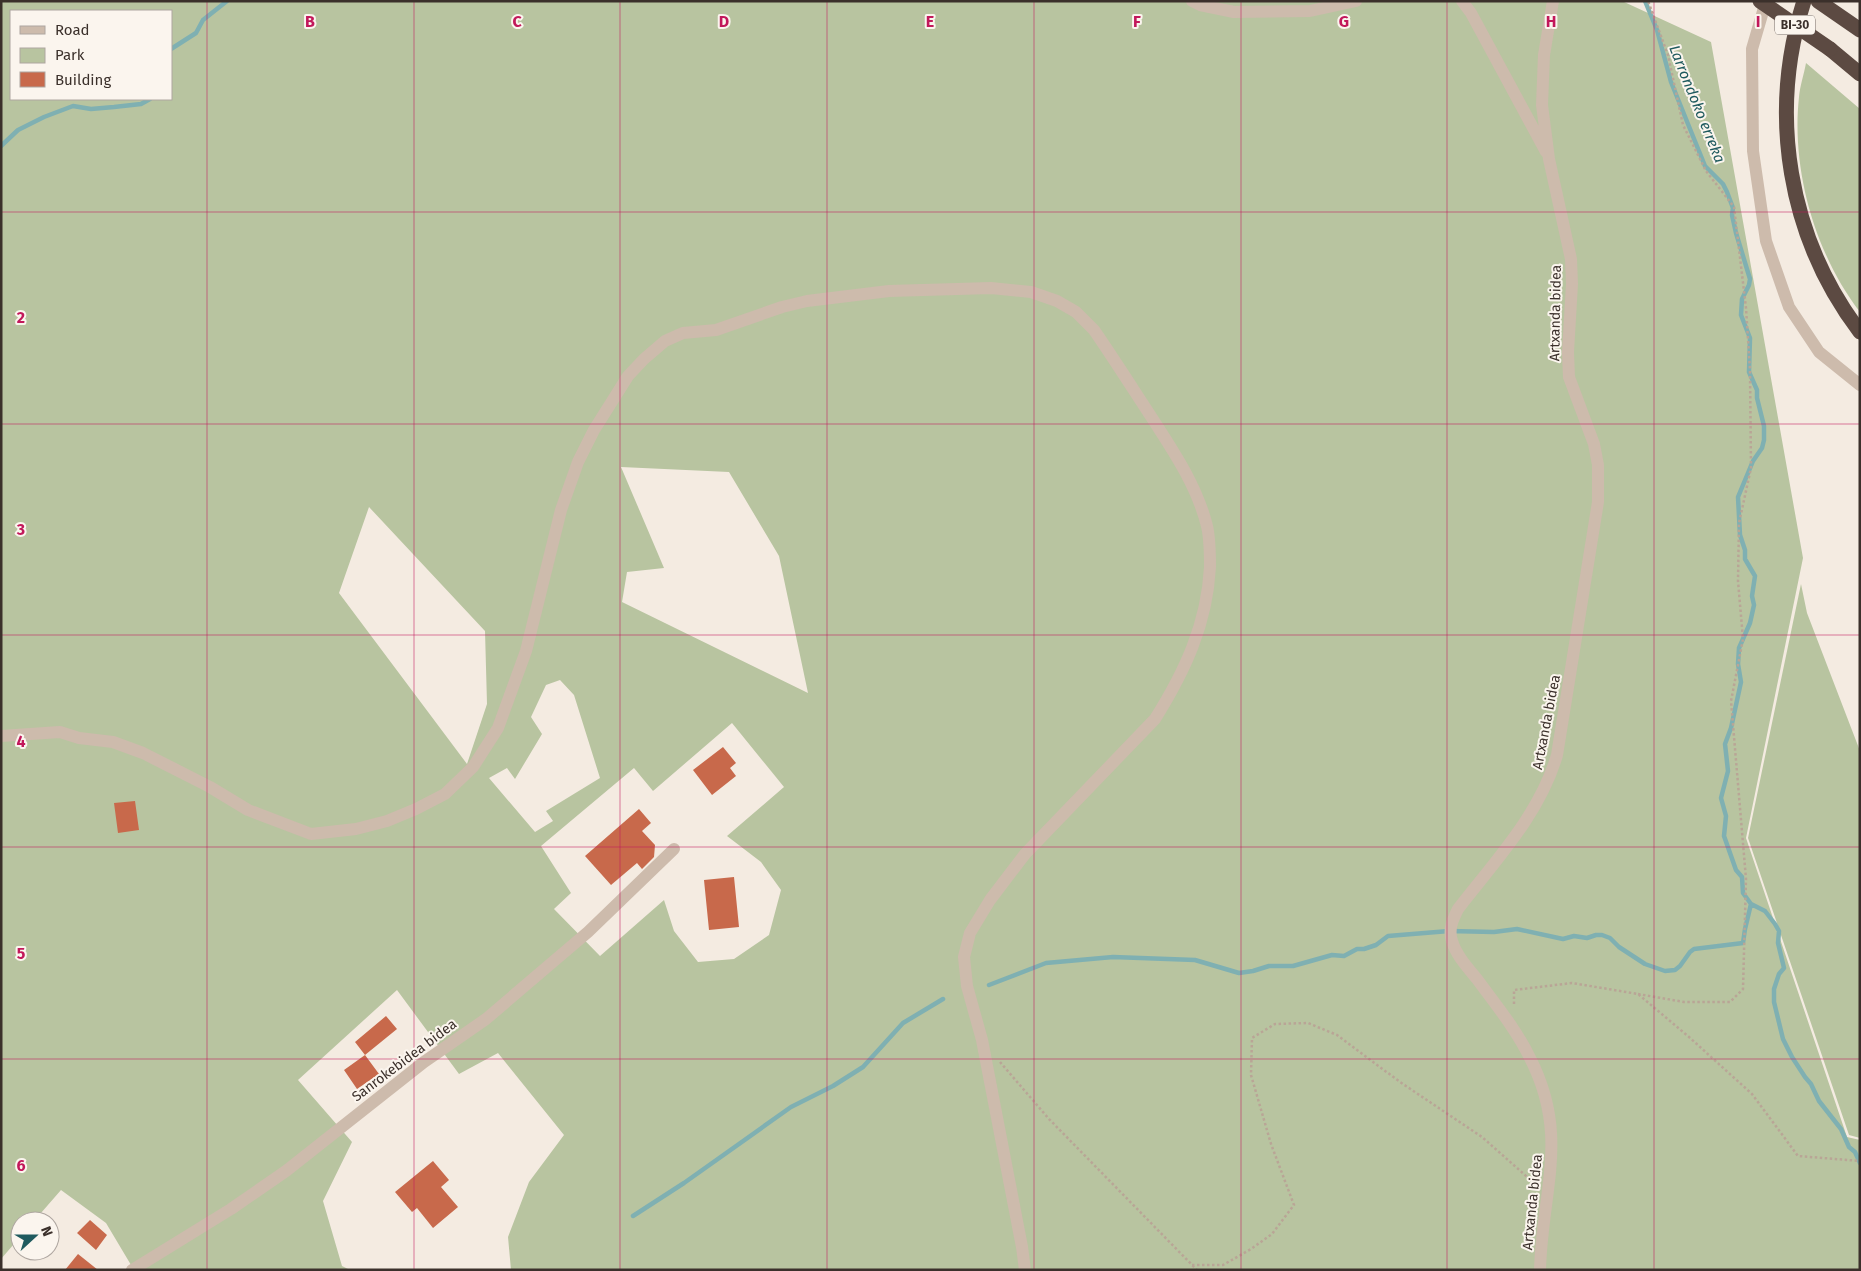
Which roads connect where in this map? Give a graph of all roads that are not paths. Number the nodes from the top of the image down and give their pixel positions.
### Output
1 (1192, 1) edge
2 (1356, 1) edge
3 (1462, 1) edge
4 (1554, 1) edge
5 (1760, 1) edge
6 (1766, 1) edge
7 (1804, 1) edge
8 (1818, 1) edge
9 (1854, 26) edge
10 (1860, 74) edge
11 (1549, 159) junction
12 (1860, 332) edge
13 (1860, 385) edge
14 (1, 736) edge
15 (674, 849) dead end
16 (132, 1270) edge
17 (1025, 1270) edge
18 (1540, 1270) edge

1 - 2 street
3 - 11 street, Artxanda bidea
4 - 11 street, Artxanda bidea
5 - 10 highway, BI-30, bridge
6 - 13 street
7 - 12 highway
8 - 9 highway, BI-30
11 - 18 street, Artxanda bidea
14 - 17 street
15 - 16 street, Sanrokebidea bidea

